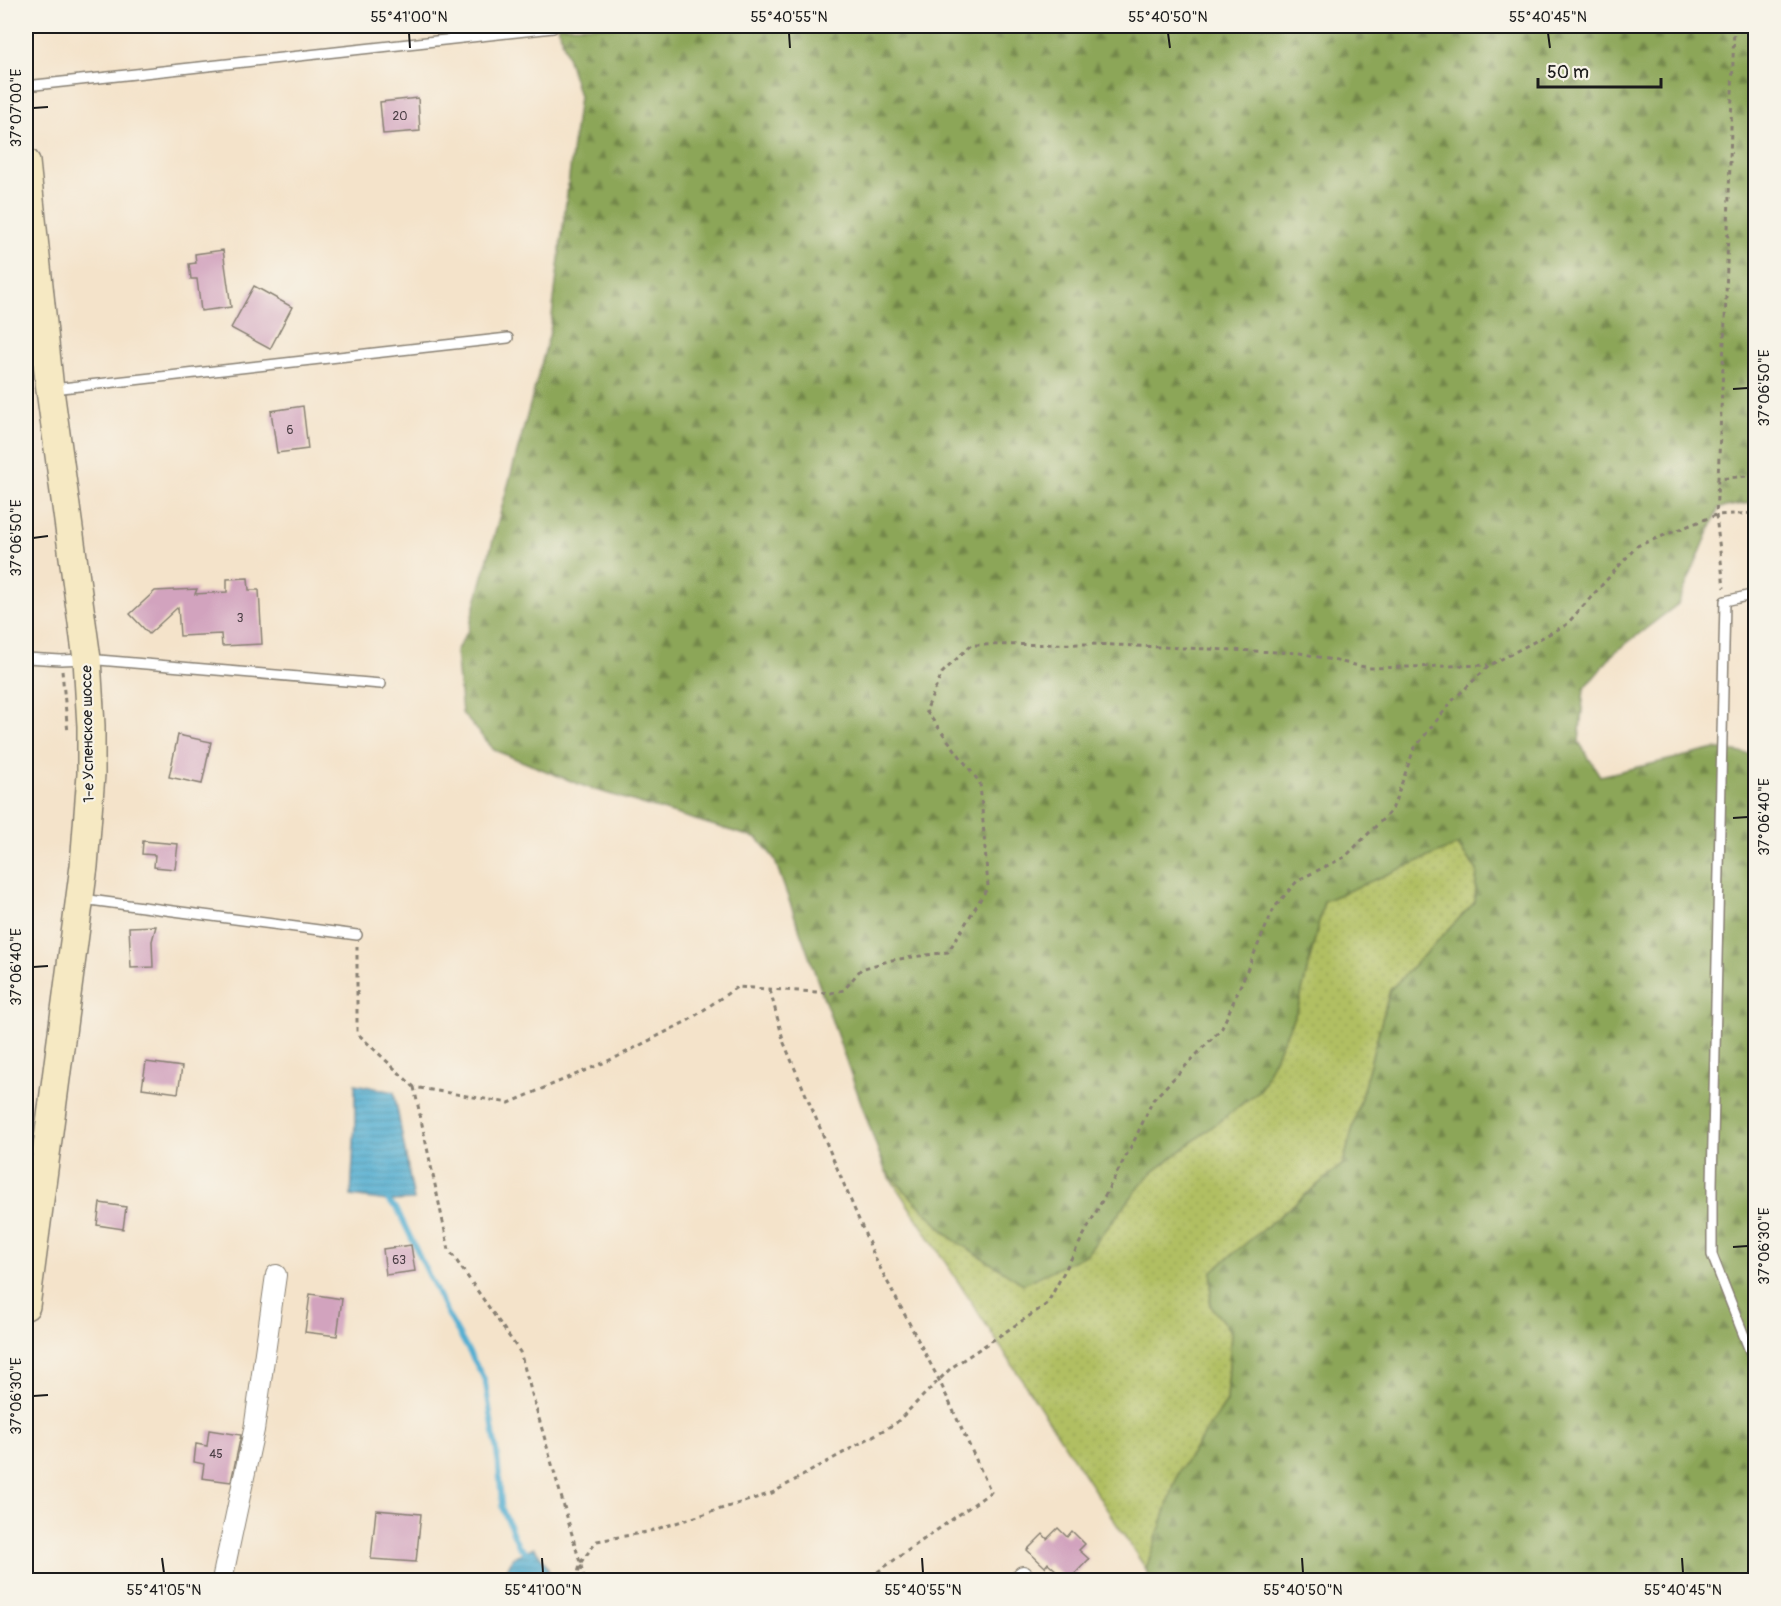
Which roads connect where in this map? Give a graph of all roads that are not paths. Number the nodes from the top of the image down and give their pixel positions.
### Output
1 (553, 28) dead end
2 (26, 86) edge
3 (26, 162) edge
4 (508, 338) dead end
5 (50, 390) junction
6 (1755, 594) edge
7 (26, 658) edge
8 (74, 660) junction
9 (381, 684) dead end
10 (80, 898) junction
11 (357, 935) road end
12 (276, 1275) dead end
13 (26, 1306) edge
14 (1755, 1366) edge
15 (222, 1581) edge

1 - 2 lane
3 - 5 main road, 1-е Успенское шоссе
4 - 5 lane
5 - 8 main road, 1-е Успенское шоссе
6 - 14 lane
7 - 8 lane
8 - 9 lane
8 - 10 main road, 1-е Успенское шоссе
10 - 11 lane
10 - 13 main road, 1-е Успенское шоссе
12 - 15 street

